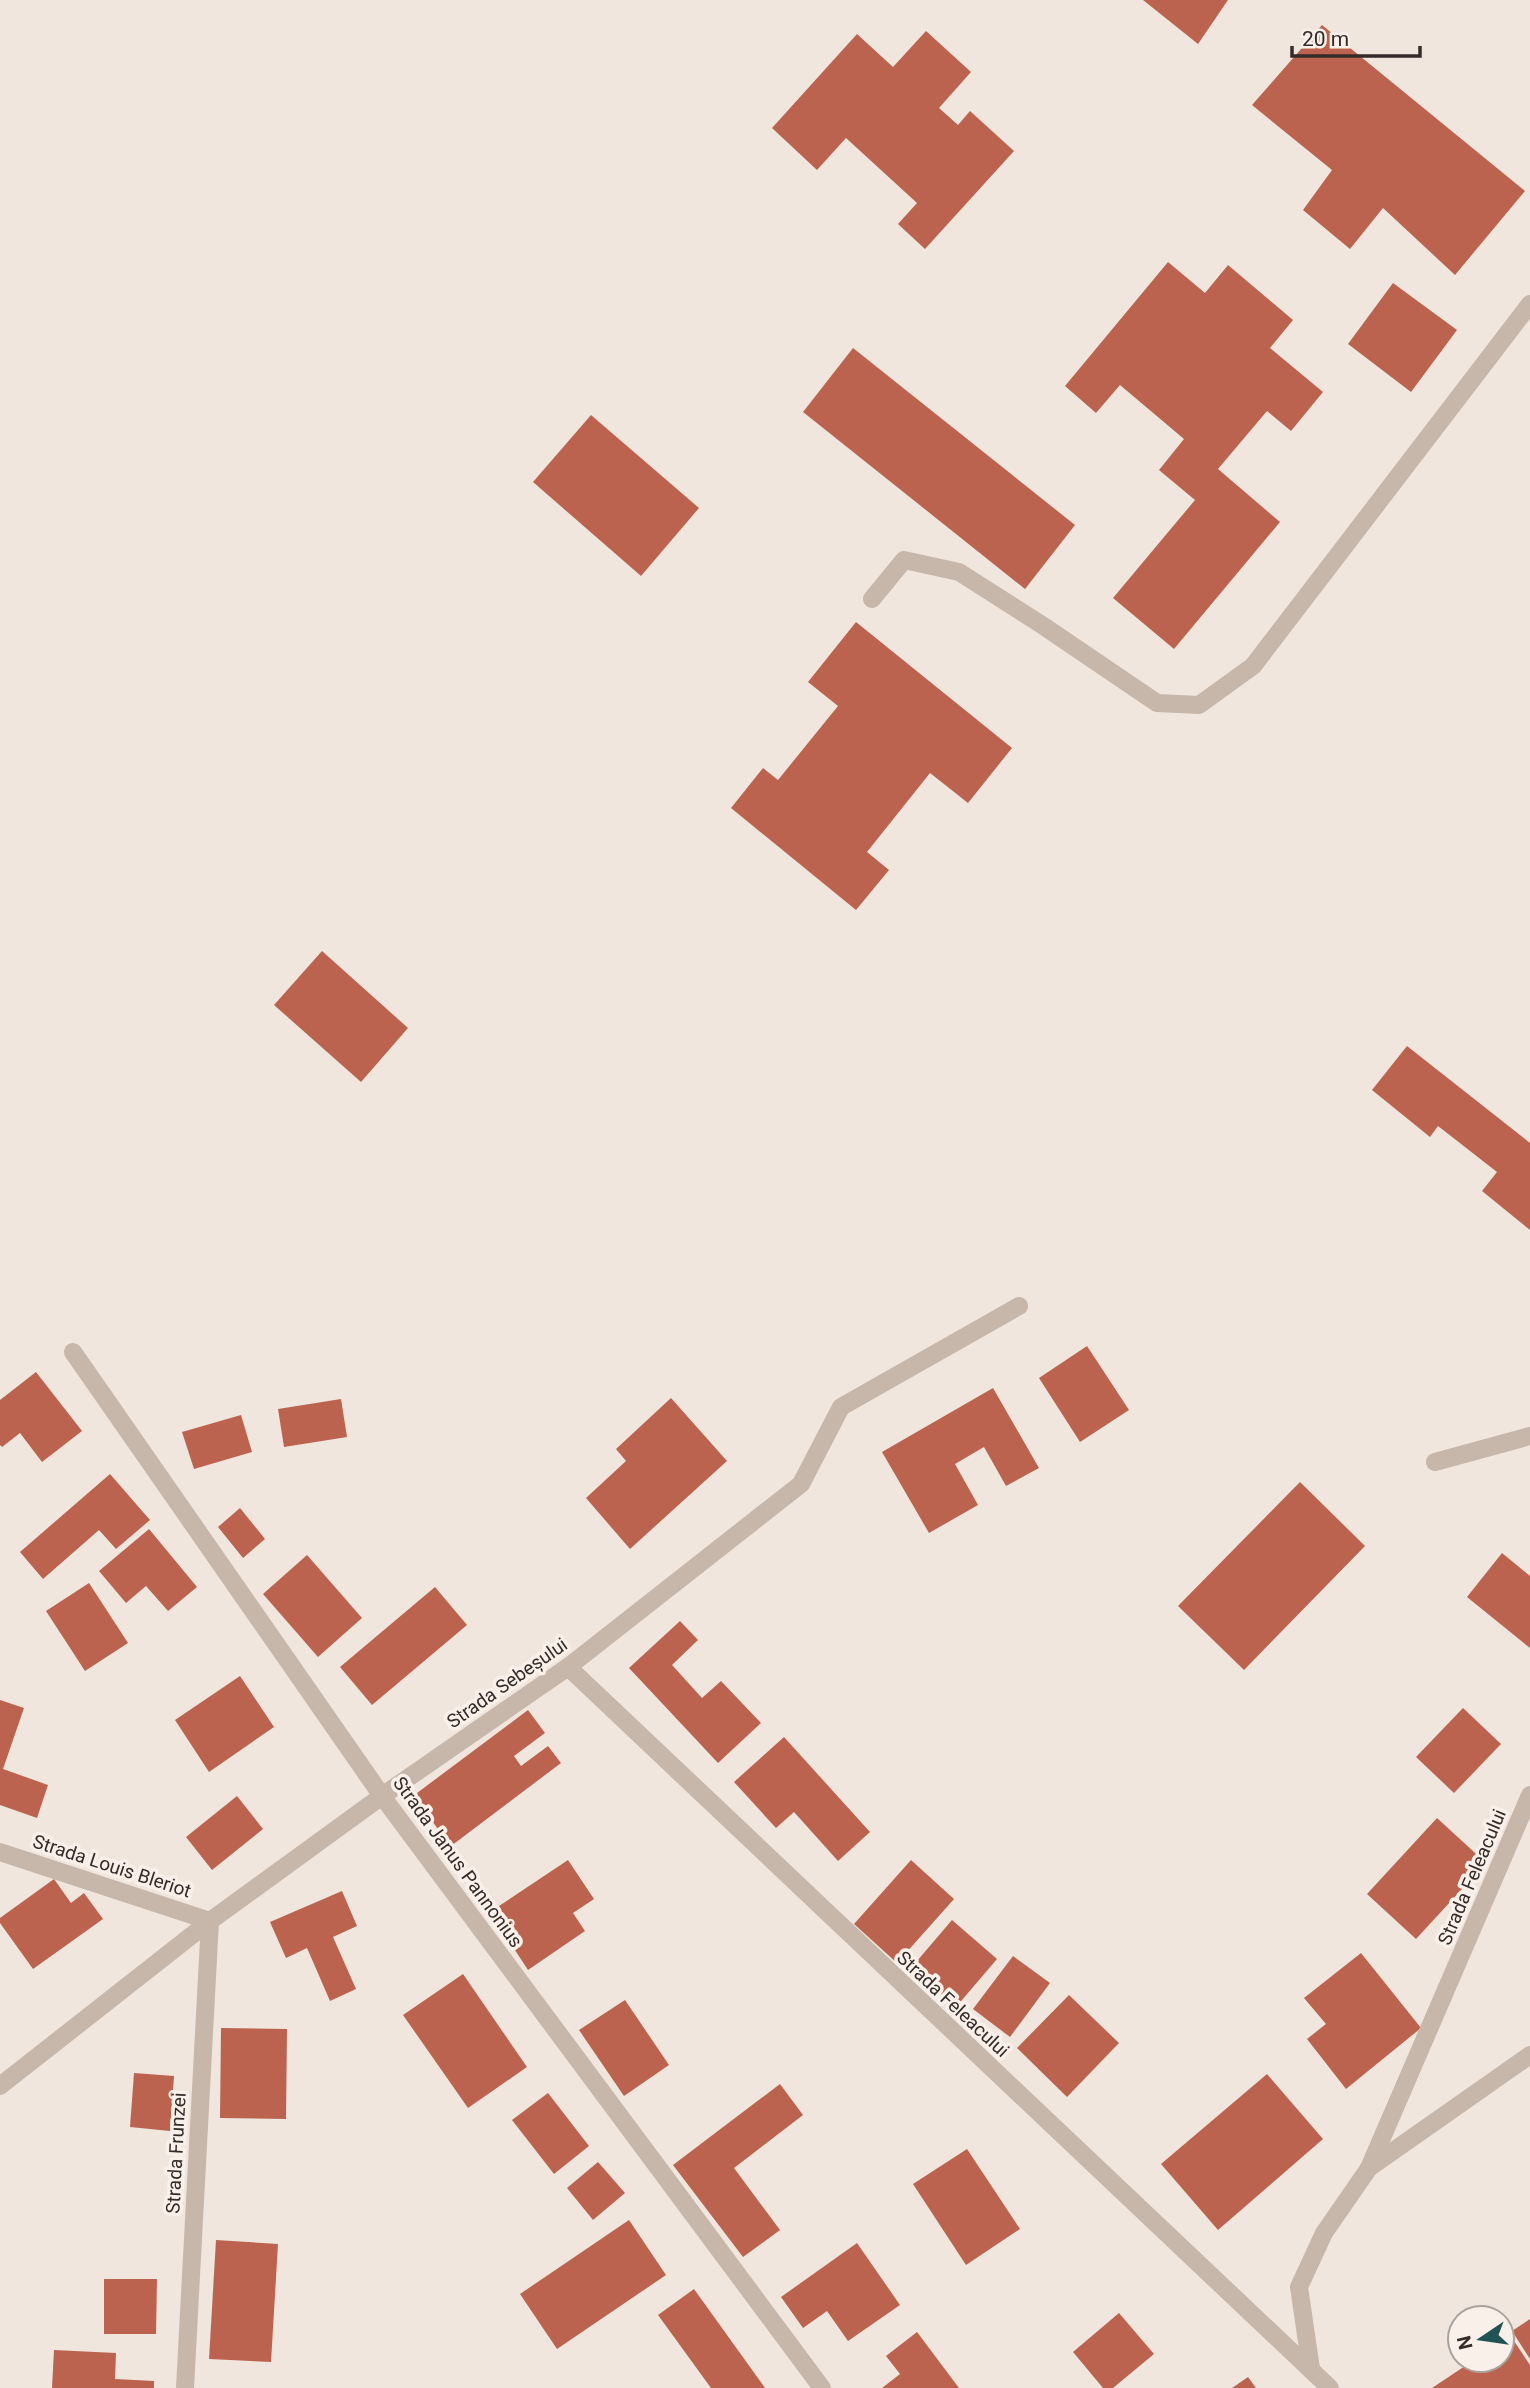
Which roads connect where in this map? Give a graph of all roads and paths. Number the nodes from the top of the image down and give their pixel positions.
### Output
1 (1530, 304) edge
2 (872, 599) dead end
3 (1019, 1306) dead end
4 (73, 1352) dead end
5 (1530, 1436) edge
6 (1435, 1462) dead end
7 (568, 1667) junction
8 (1530, 1795) edge
9 (382, 1796) junction
10 (0, 1852) edge
11 (210, 1921) junction
12 (1530, 2055) edge
13 (0, 2086) edge
14 (1369, 2168) junction
15 (1311, 2369) junction
16 (185, 2388) edge
17 (822, 2388) edge
18 (1330, 2388) edge

1 - 2 street
3 - 7 street, Strada Sebeșului
4 - 9 street, Strada Janus Pannonius
5 - 6 street
7 - 9 street, Strada Sebeșului
7 - 15 street, Strada Feleacului
8 - 14 street, Strada Feleacului
9 - 11 street, Strada Sebeșului
9 - 17 street, Strada Janus Pannonius
10 - 11 street, Strada Louis Bleriot
11 - 13 street, Strada Sebeșului
11 - 16 street, Strada Frunzei
12 - 14 street, Strada Feleacului
14 - 15 street, Strada Feleacului
15 - 18 street, Strada Feleacului

